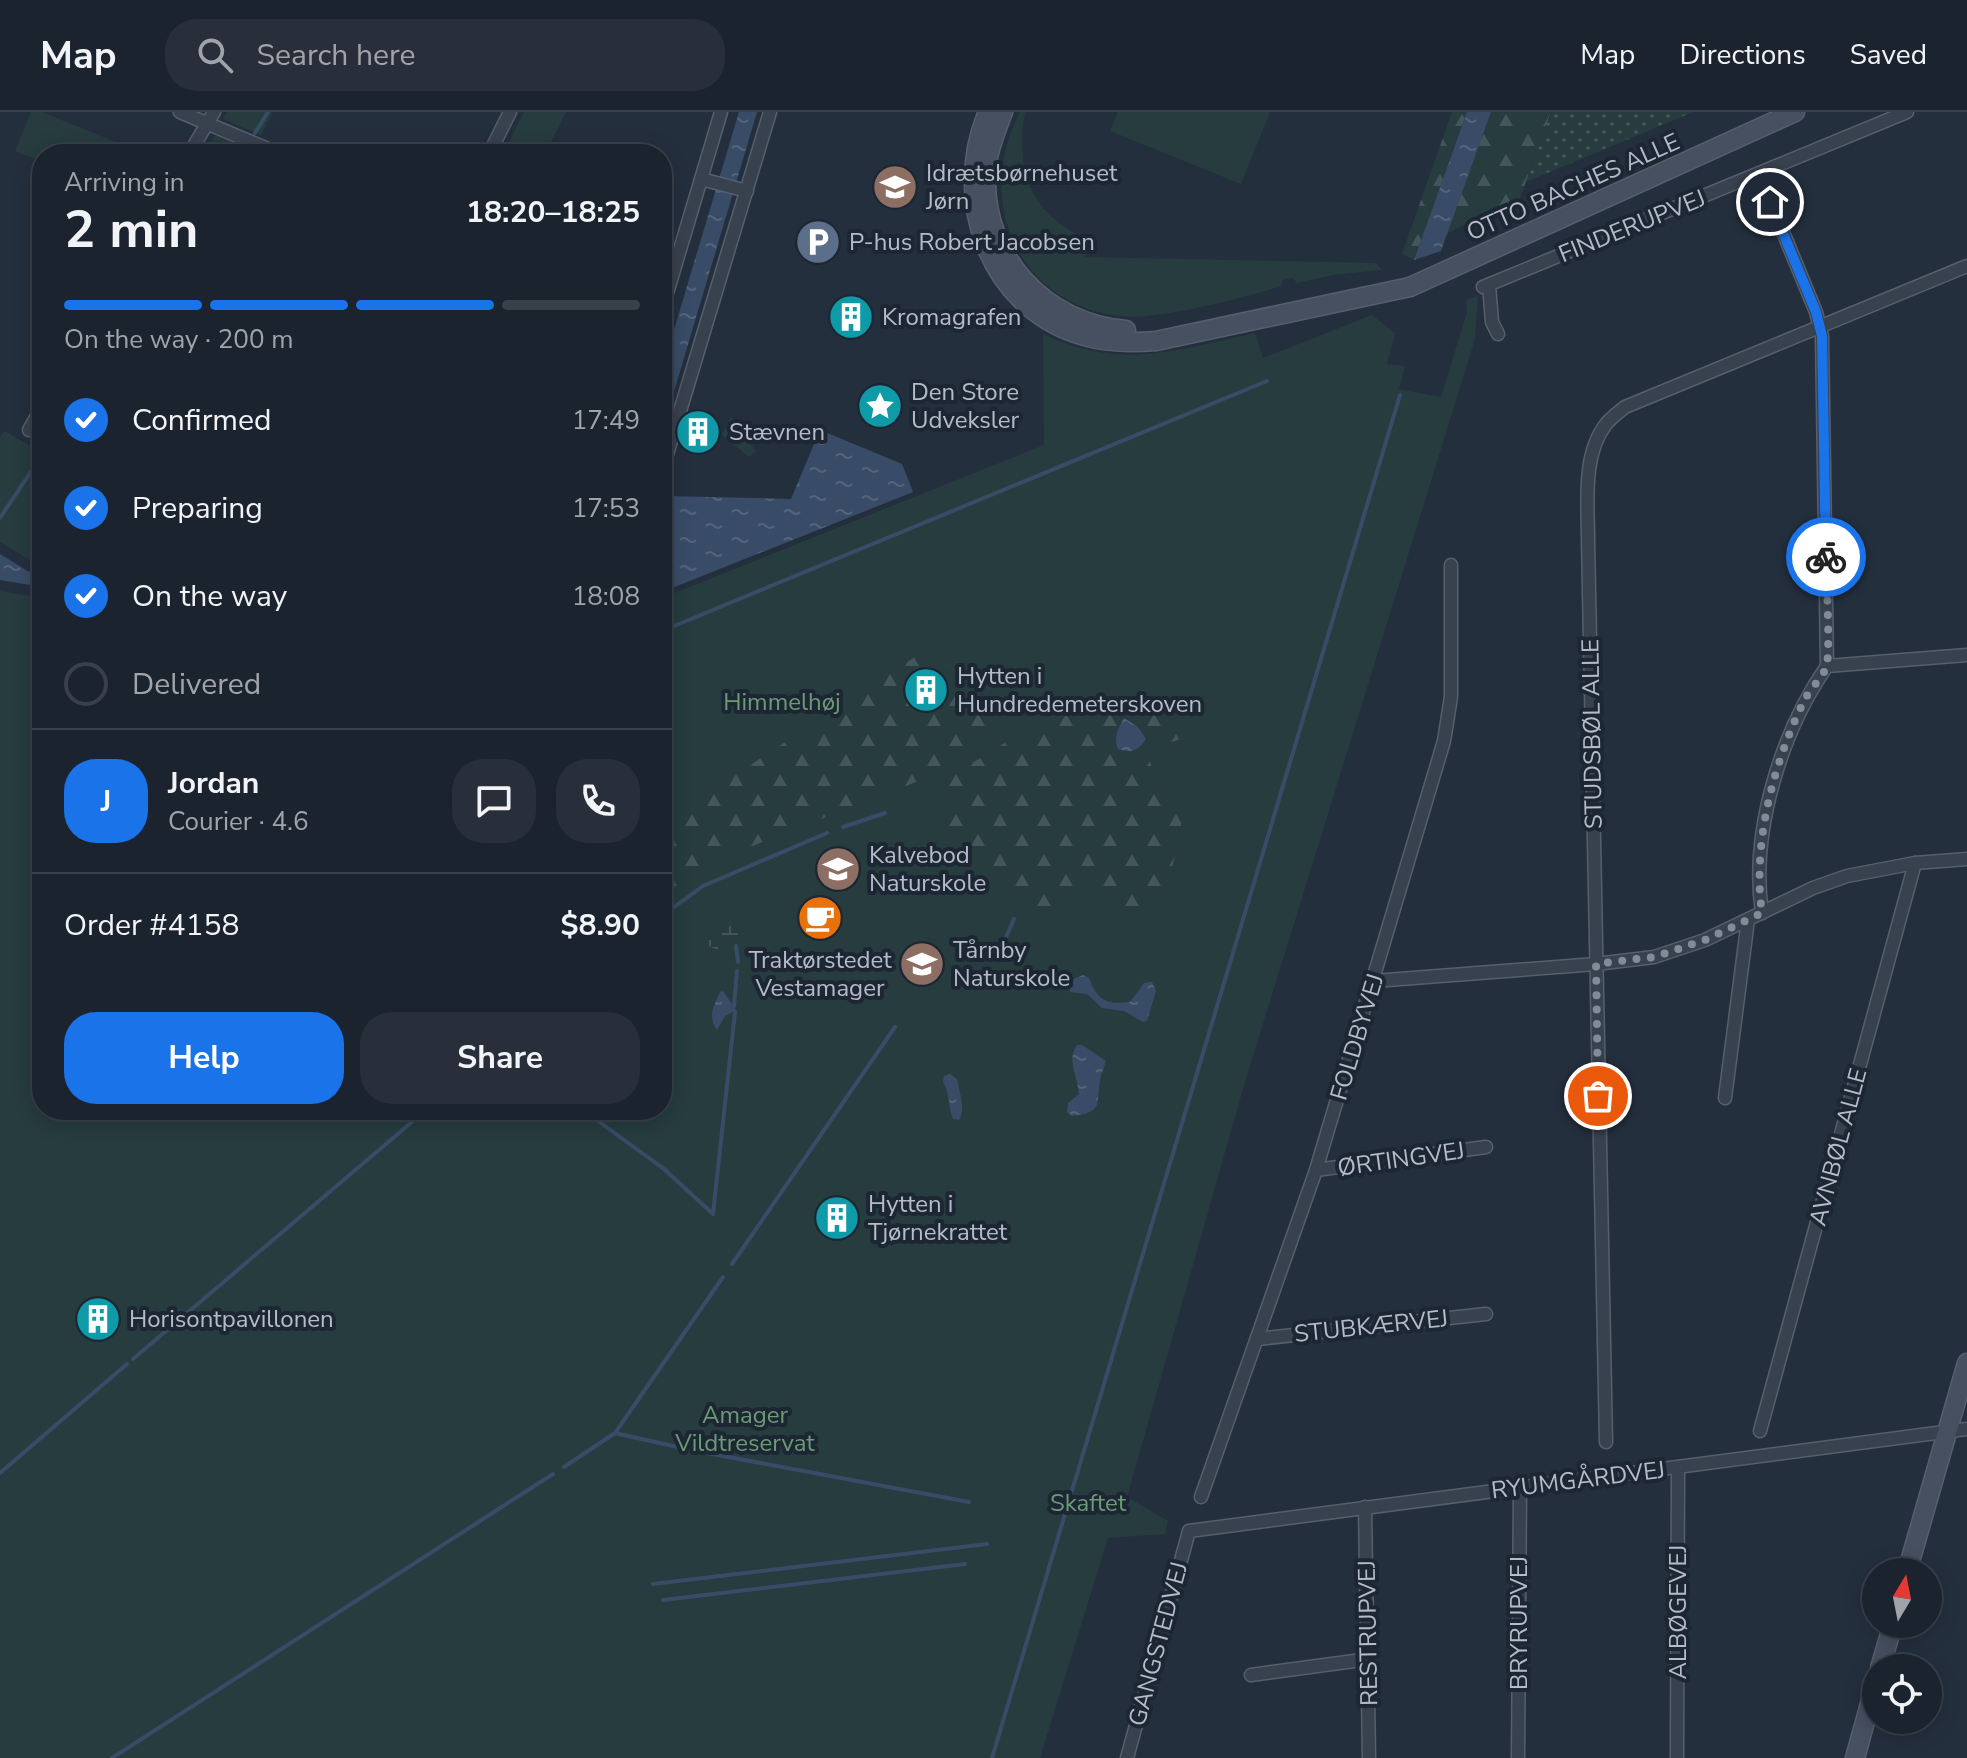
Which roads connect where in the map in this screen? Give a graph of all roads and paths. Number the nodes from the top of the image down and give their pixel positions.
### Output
1 (180, 112) edge
2 (510, 112) edge
3 (721, 112) edge
4 (770, 112) edge
5 (988, 112) edge
6 (1003, 112) edge
7 (1795, 112) edge
8 (1907, 112) edge
9 (210, 117) edge
10 (195, 144) edge
11 (261, 144) edge
12 (494, 144) edge
13 (1759, 174) junction
14 (707, 180) junction
15 (743, 190) junction
16 (1967, 266) edge
17 (672, 281) edge
18 (1385, 287) junction
19 (1820, 328) junction
20 (1498, 334) dead end
21 (32, 425) edge
22 (29, 430) dead end
23 (672, 436) edge
24 (1451, 565) dead end
25 (1967, 655) edge
26 (1827, 666) junction
27 (1967, 859) edge
28 (1915, 863) junction
29 (1762, 913) junction
30 (1748, 920) junction
31 (1596, 964) junction
32 (1374, 981) junction
33 (1725, 1098) dead end
34 (1486, 1147) dead end
35 (1316, 1170) junction
36 (1486, 1314) dead end
37 (1257, 1339) junction
38 (1967, 1363) edge
39 (1967, 1429) edge
40 (1760, 1431) dead end
41 (1948, 1431) junction
42 (1606, 1442) dead end
43 (1678, 1467) junction
44 (1520, 1487) junction
45 (1201, 1497) dead end
46 (1365, 1507) junction
47 (1189, 1531) joint
48 (1911, 1558) edge
49 (1369, 1659) junction
50 (1251, 1675) dead end
51 (1862, 1733) edge
52 (1127, 1758) edge
53 (1369, 1758) edge
54 (1518, 1758) edge
55 (1677, 1758) edge
56 (1855, 1758) edge

1 - 9 street
2 - 12 street
3 - 14 street
4 - 15 street
5 - 18 street
6 - 18 street
7 - 18 street, OTTO BACHES ALLE
8 - 13 street, FINDERUPVEJ
9 - 10 street
9 - 11 street
13 - 19 street
13 - 20 street, FINDERUPVEJ
14 - 15 street
14 - 17 street
15 - 23 street
16 - 19 street, STUDSBØL ALLE
19 - 26 street
19 - 31 street, STUDSBØL ALLE
21 - 22 street
24 - 32 street, FOLDBYVEJ
25 - 26 street
26 - 29 street
27 - 28 street
28 - 29 street
28 - 40 street, AVNBØL ALLE
29 - 30 street
30 - 31 street
30 - 33 street
31 - 32 street
31 - 42 street, STUDSBØL ALLE
32 - 35 street, FOLDBYVEJ
34 - 35 street, ØRTINGVEJ
35 - 37 street, FOLDBYVEJ
36 - 37 street, STUBKÆRVEJ
37 - 45 street, FOLDBYVEJ
38 - 41 street
39 - 41 street, RYUMGÅRDVEJ
41 - 43 street, RYUMGÅRDVEJ
41 - 48 street
43 - 44 street, RYUMGÅRDVEJ
43 - 55 street, ALBØGEVEJ
44 - 46 street, RYUMGÅRDVEJ
44 - 54 street, BRYRUPVEJ
46 - 47 street, RYUMGÅRDVEJ
46 - 49 street, RESTRUPVEJ
47 - 52 street, GANGSTEDVEJ
49 - 50 street
49 - 53 street, RESTRUPVEJ
51 - 56 street

